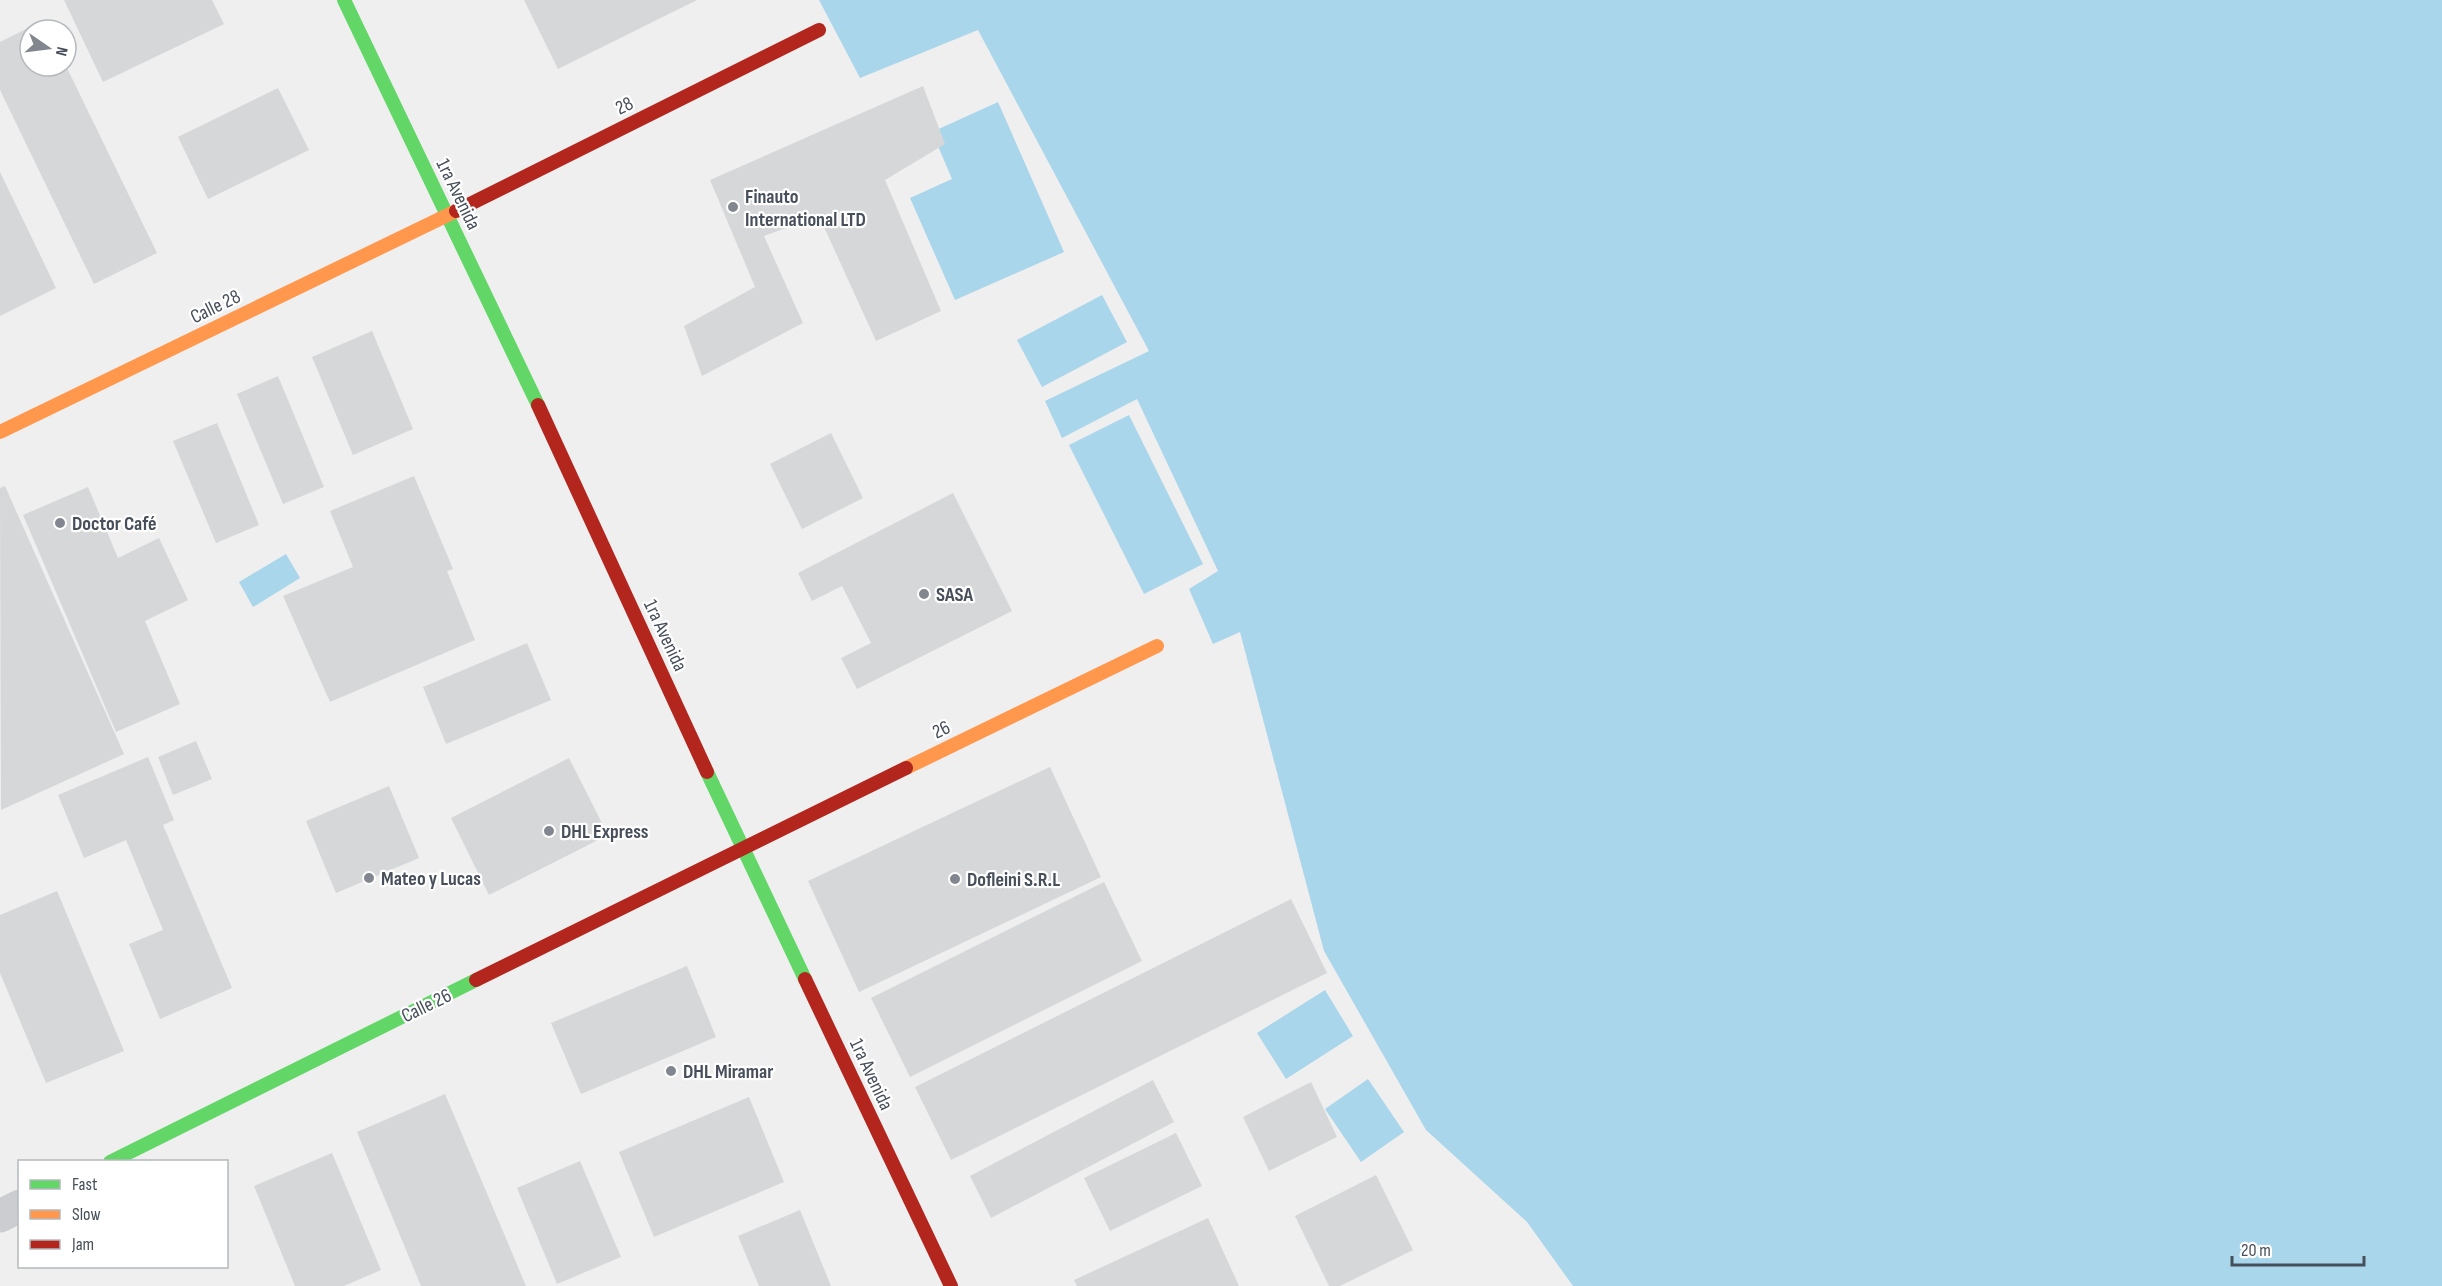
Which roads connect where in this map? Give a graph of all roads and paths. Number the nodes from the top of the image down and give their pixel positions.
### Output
1 (344, 0) edge
2 (819, 30) dead end
3 (447, 215) junction
4 (0, 432) edge
5 (1157, 646) dead end
6 (742, 848) junction
7 (112, 1160) edge
8 (18, 1207) edge
9 (0, 1216) edge
10 (951, 1286) edge

1 - 3 street, 1ra Avenida
2 - 3 street, 28
3 - 4 street, Calle 28
3 - 6 street, 1ra Avenida
5 - 6 street, 26
6 - 7 street, Calle 26
6 - 10 street, 1ra Avenida
8 - 9 street

